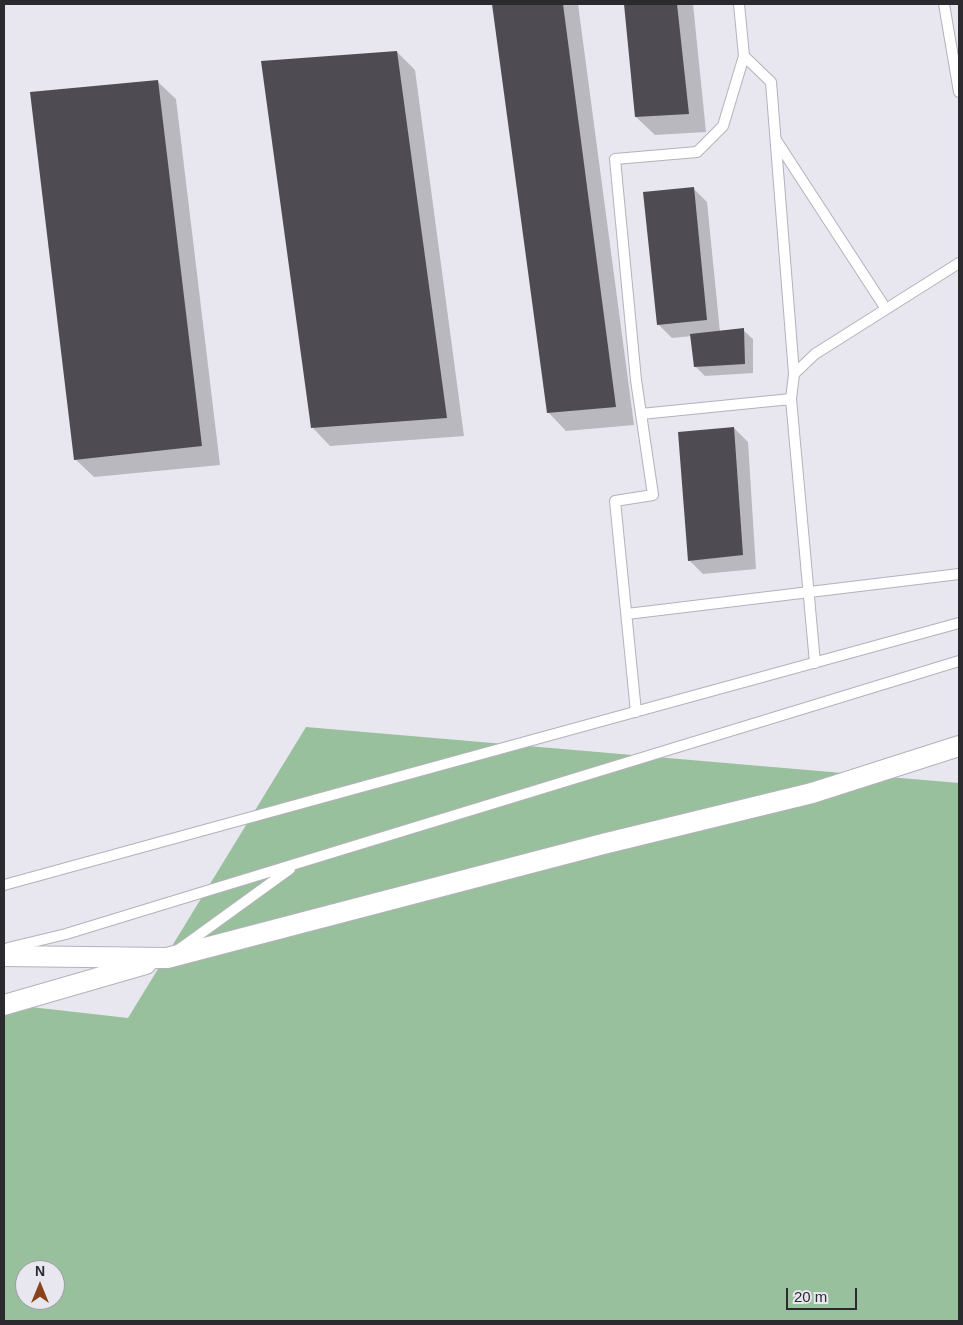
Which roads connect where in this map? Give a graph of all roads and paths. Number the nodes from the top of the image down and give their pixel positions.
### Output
1 (739, 4) edge
2 (944, 4) edge
3 (744, 56) junction
4 (959, 92) edge
5 (776, 140) junction
6 (959, 263) edge
7 (886, 308) junction
8 (794, 374) junction
9 (791, 399) junction
10 (641, 414) junction
11 (959, 574) edge
12 (809, 592) junction
13 (626, 614) junction
14 (959, 623) edge
15 (959, 661) edge
16 (815, 662) junction
17 (636, 712) junction
18 (959, 746) edge
19 (298, 863) junction
20 (4, 885) edge
21 (4, 949) edge
22 (4, 956) edge
23 (167, 958) junction
24 (4, 1005) edge

1 - 3 lane
2 - 4 lane
3 - 5 lane
3 - 10 lane
5 - 7 lane
5 - 8 lane
6 - 7 lane
7 - 8 lane
8 - 9 lane
9 - 10 lane
9 - 12 lane
10 - 13 lane
11 - 12 lane
12 - 13 lane
12 - 16 lane
13 - 17 lane
14 - 16 lane
15 - 19 lane
16 - 17 lane
17 - 20 lane
18 - 23 street
19 - 21 lane
19 - 23 lane
22 - 23 street
23 - 24 street

